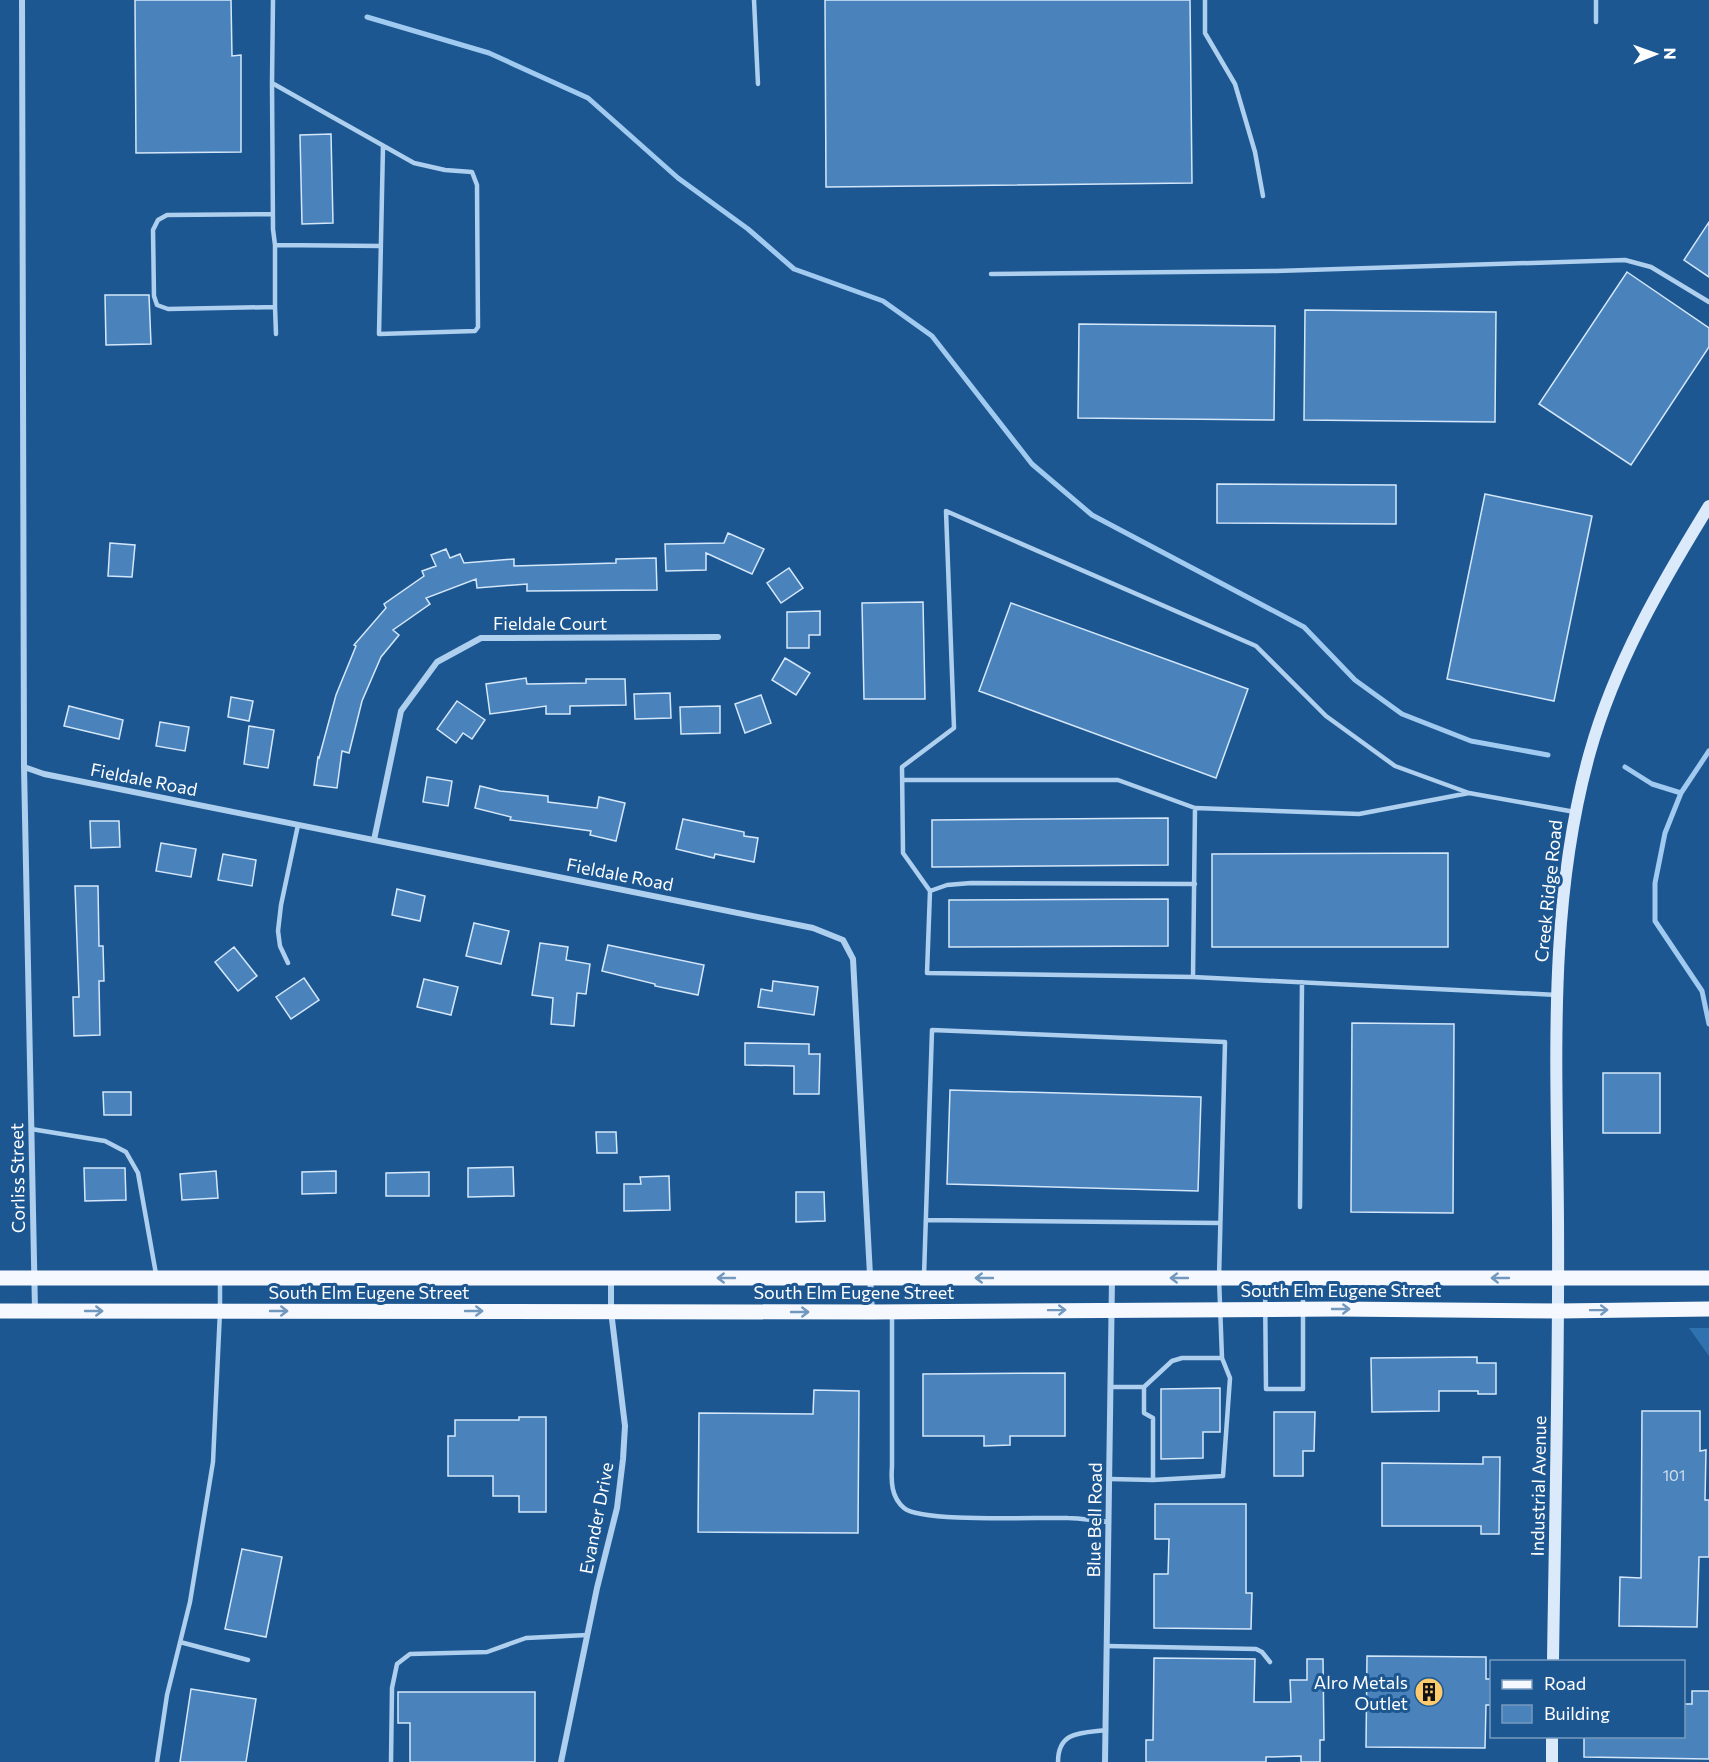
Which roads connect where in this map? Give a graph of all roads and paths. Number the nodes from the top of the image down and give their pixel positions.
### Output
1 (22, 0) edge
2 (273, 0) edge
3 (754, 0) edge
4 (1205, 0) edge
5 (1596, 0) edge
6 (1596, 22) dead end
7 (272, 83) junction
8 (758, 84) dead end
9 (383, 146) junction
10 (1263, 196) dead end
11 (272, 214) junction
12 (275, 245) junction
13 (381, 246) junction
14 (991, 274) dead end
15 (1709, 302) edge
16 (276, 307) junction
17 (276, 334) dead end
18 (1709, 506) edge
19 (718, 637) dead end
20 (24, 767) junction
21 (902, 780) junction
22 (1468, 793) junction
23 (1195, 808) junction
24 (1575, 812) junction
25 (298, 825) junction
26 (374, 840) junction
27 (1195, 884) junction
28 (930, 891) junction
29 (288, 963) dead end
30 (1193, 977) junction
31 (1302, 982) junction
32 (1557, 995) junction
33 (31, 1129) junction
34 (1300, 1207) dead end
35 (926, 1220) junction
36 (1220, 1223) junction
37 (0, 1278) edge
38 (34, 1278) junction
39 (157, 1278) junction
40 (220, 1278) junction
41 (611, 1278) junction
42 (870, 1278) junction
43 (924, 1278) junction
44 (1112, 1278) junction
45 (1219, 1278) junction
46 (1265, 1278) junction
47 (1303, 1278) junction
48 (1559, 1278) junction
49 (1702, 1278) edge
50 (1303, 1309) junction
51 (1702, 1309) edge
52 (1112, 1310) junction
53 (1219, 1310) junction
54 (1266, 1310) junction
55 (0, 1311) edge
56 (35, 1311) junction
57 (220, 1311) junction
58 (611, 1311) junction
59 (1559, 1311) junction
60 (872, 1312) junction
61 (891, 1312) junction
62 (1222, 1358) junction
63 (1110, 1387) junction
64 (1144, 1387) junction
65 (1110, 1479) junction
66 (1153, 1480) junction
67 (1109, 1522) junction
68 (587, 1635) junction
69 (180, 1642) junction
70 (1107, 1646) junction
71 (248, 1660) dead end
72 (1553, 1660) edge
73 (1270, 1662) dead end
74 (1106, 1730) junction
75 (1552, 1738) edge
76 (157, 1762) edge
77 (391, 1762) edge
78 (561, 1762) edge
79 (1058, 1762) edge
80 (1105, 1762) edge
81 (1552, 1762) edge

1 - 20 street, Corliss Street
2 - 7 lane
3 - 8 lane
4 - 10 lane
5 - 6 lane
7 - 9 lane
7 - 11 lane
9 - 13 lane
9 - 13 lane
11 - 12 lane
11 - 16 lane
12 - 13 lane
12 - 16 lane
14 - 15 lane
16 - 17 lane
18 - 24 main road, Creek Ridge Road
19 - 26 street, Fieldale Court
20 - 25 street, Fieldale Road
20 - 33 street, Corliss Street
21 - 22 lane
21 - 23 lane
21 - 28 lane
22 - 23 lane
22 - 24 lane
23 - 27 lane
24 - 32 main road, Creek Ridge Road
25 - 26 street, Fieldale Road
25 - 29 lane
26 - 42 street, Fieldale Road
27 - 28 lane
27 - 30 lane
28 - 30 lane
30 - 31 lane
31 - 32 lane
31 - 34 lane
32 - 48 main road, Creek Ridge Road
33 - 38 street, Corliss Street
33 - 39 lane
35 - 36 lane
35 - 36 lane
35 - 43 lane
36 - 45 lane
37 - 38 main road, South Elm Eugene Street
38 - 39 main road, South Elm Eugene Street
38 - 56 street, Corliss Street
39 - 40 main road, South Elm Eugene Street
40 - 41 main road, South Elm Eugene Street
40 - 57 lane
42 -> 41 main road, South Elm Eugene Street
41 - 58 street, Evander Drive
42 - 43 main road, South Elm Eugene Street
42 - 60 street, Fieldale Road
44 -> 43 main road, South Elm Eugene Street
45 -> 44 main road, South Elm Eugene Street
44 - 52 street, Blue Bell Road
45 - 46 main road, South Elm Eugene Street
45 - 53 lane
46 - 47 main road, South Elm Eugene Street
46 - 54 lane
48 -> 47 main road, South Elm Eugene Street
47 - 50 lane
48 - 49 main road, South Elm Eugene Street
48 - 59 main road, Creek Ridge Road
50 - 54 main road, South Elm Eugene Street
50 - 54 lane
50 -> 59 main road, South Elm Eugene Street
59 -> 51 main road, South Elm Eugene Street
52 - 53 main road, South Elm Eugene Street
61 -> 52 main road, South Elm Eugene Street
52 - 63 street, Blue Bell Road
53 - 54 main road, South Elm Eugene Street
53 - 62 lane
55 - 56 main road, South Elm Eugene Street
56 -> 57 main road, South Elm Eugene Street
57 -> 58 main road, South Elm Eugene Street
57 - 69 lane
58 -> 60 main road, South Elm Eugene Street
58 - 68 street, Evander Drive
59 - 72 main road, Industrial Avenue
60 - 61 main road, South Elm Eugene Street
61 - 67 lane
62 - 64 lane
62 - 66 lane
63 - 64 lane
63 - 65 street, Blue Bell Road
64 - 66 lane
65 - 66 lane
65 - 67 street, Blue Bell Road
67 - 70 street, Blue Bell Road
68 - 77 lane
68 - 78 street, Evander Drive
69 - 71 lane
69 - 76 lane
70 - 73 lane
70 - 74 street, Blue Bell Road
74 - 79 lane
74 - 80 street, Blue Bell Road
75 - 81 main road

